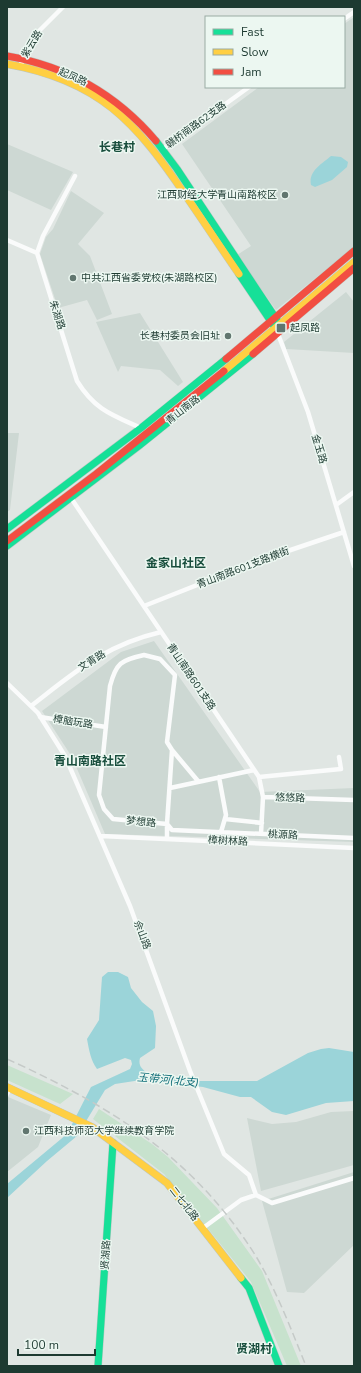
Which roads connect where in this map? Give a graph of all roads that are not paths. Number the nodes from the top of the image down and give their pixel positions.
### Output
1 (62, 7) edge
2 (354, 12) edge
3 (345, 18) edge
4 (7, 56) edge
5 (23, 58) junction
6 (7, 64) edge
7 (20, 66) junction
8 (248, 88) edge
9 (162, 149) junction
10 (75, 176) dead end
11 (7, 240) edge
12 (354, 251) edge
13 (37, 253) junction
14 (354, 260) edge
15 (354, 268) edge
16 (277, 326) junction
17 (140, 428) junction
18 (354, 492) edge
19 (72, 498) junction
20 (336, 505) junction
21 (7, 529) edge
22 (344, 532) junction
23 (7, 538) edge
24 (7, 541) edge
25 (7, 546) edge
26 (354, 566) edge
27 (144, 606) junction
28 (161, 632) junction
29 (7, 683) edge
30 (31, 706) junction
31 (40, 717) junction
32 (106, 727) junction
33 (172, 750) junction
34 (339, 757) dead end
35 (254, 770) junction
36 (219, 777) junction
37 (259, 777) junction
38 (198, 781) junction
39 (170, 788) junction
40 (263, 797) junction
41 (354, 800) edge
42 (225, 819) junction
43 (262, 823) junction
44 (167, 824) junction
45 (221, 832) junction
46 (261, 834) junction
47 (101, 836) junction
48 (167, 838) junction
49 (354, 838) edge
50 (354, 848) edge
51 (8, 1090) edge
52 (115, 1144) junction
53 (354, 1178) edge
54 (256, 1195) junction
55 (203, 1228) junction
56 (99, 1366) edge
57 (279, 1366) edge

1 - 5 street, 紫云路
2 - 3 street
4 - 5 main road, 起凤路
5 - 7 street, 紫云路
5 - 9 main road, 起凤路
6 - 7 main road, 起凤路
7 - 16 main road, 起凤路
8 - 9 street, 赣桥南路62支路
9 - 16 main road, 起凤路
10 - 13 street
11 - 13 street
12 - 16 main road, 青山南路
13 - 17 street, 朱湖路
14 - 16 main road
15 - 16 main road, 青山南路
16 - 17 main road, 青山南路
16 - 19 main road, 青山南路
16 - 20 street, 金玉路
16 - 23 main road
16 - 24 main road
17 - 21 main road, 青山南路
18 - 20 street
19 - 25 main road, 青山南路
19 - 27 street, 青山南路601支路
20 - 22 street, 金玉路
22 - 26 street, 金玉路
22 - 27 street, 青山南路601支路横街
27 - 28 street, 青山南路601支路
28 - 30 street, 文青路
28 - 35 street, 青山南路601支路
29 - 30 street, 佘山路
30 - 31 street, 佘山路
31 - 32 street, 樟脑玩路
31 - 47 street, 佘山路
32 - 33 street, 梦想路
32 - 44 street, 梦想路
33 - 38 street
33 - 39 street, 梦想路
34 - 37 street
35 - 36 street
35 - 37 street, 青山南路601支路
36 - 38 street
36 - 42 street
37 - 40 street
38 - 39 street
39 - 44 street, 梦想路
40 - 41 street, 悠悠路
40 - 43 street, 悠悠路
42 - 43 street
42 - 45 street
43 - 46 street, 悠悠路
44 - 45 street, 桃源路
44 - 48 street
45 - 46 street, 桃源路
46 - 49 street, 桃源路
47 - 48 street, 樟树林路
47 - 54 street, 佘山路
48 - 50 street, 樟树林路
51 - 52 main road, 二七北路
52 - 55 main road, 二七北路
52 - 56 main road, 贤湖路
53 - 54 street
54 - 55 street
55 - 57 main road, 二七北路

